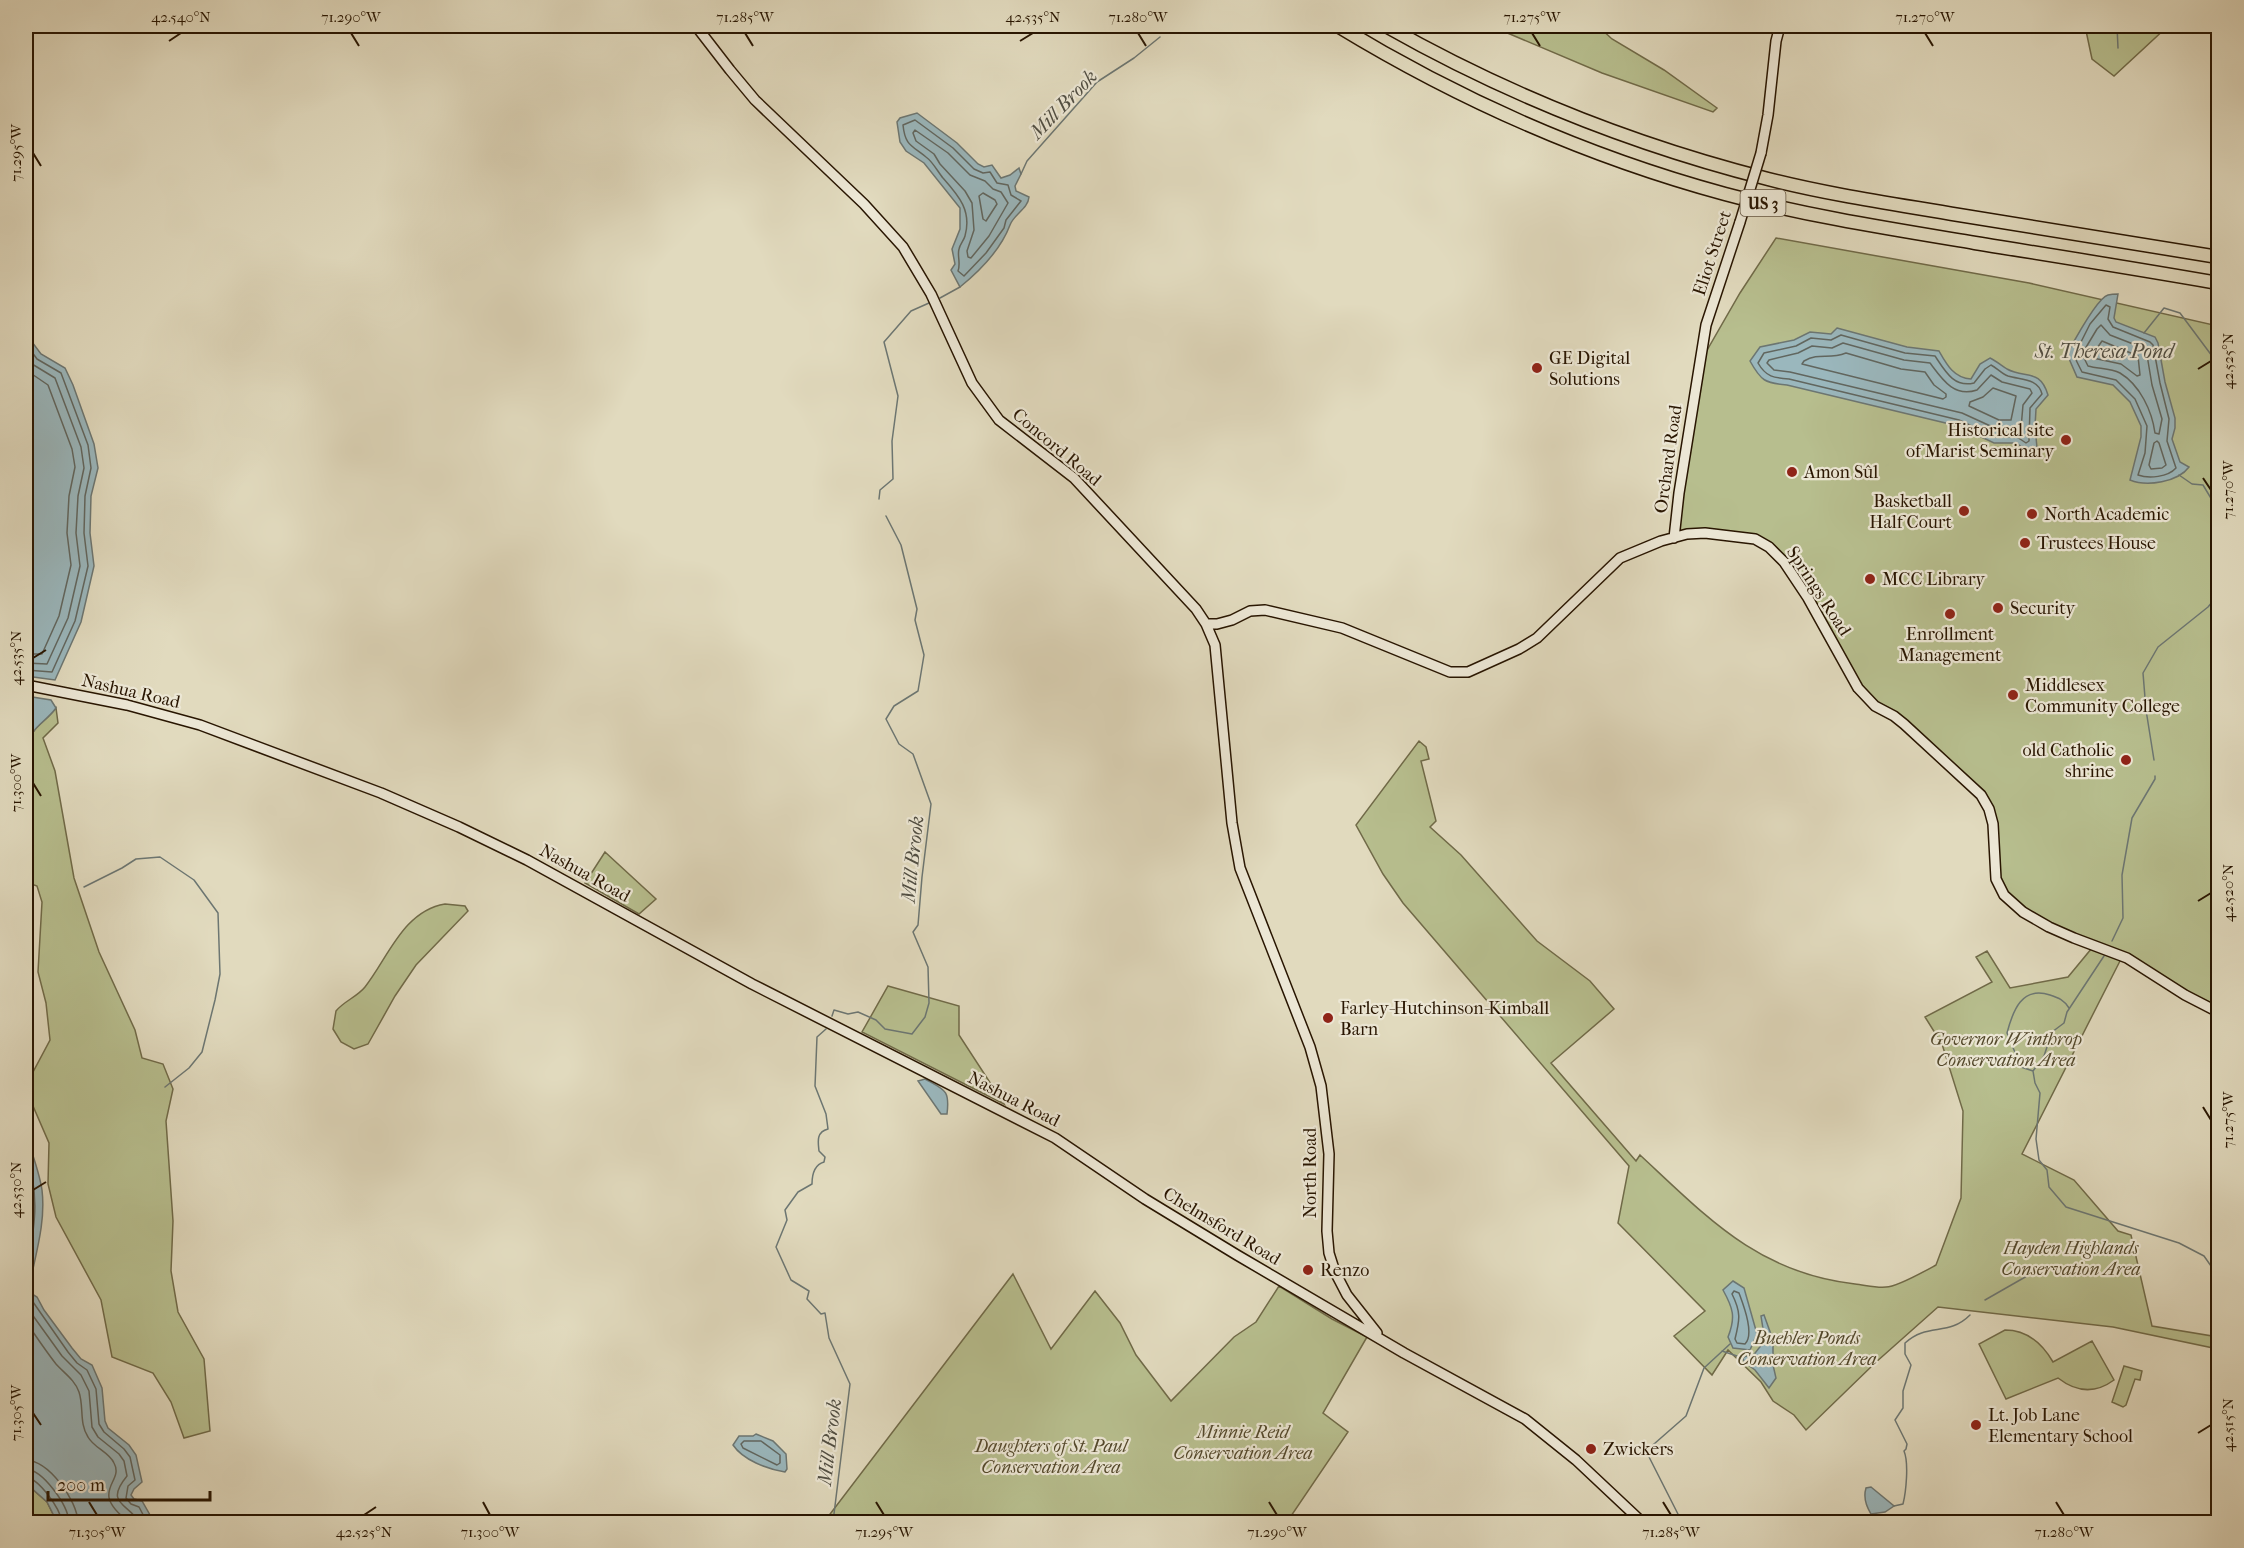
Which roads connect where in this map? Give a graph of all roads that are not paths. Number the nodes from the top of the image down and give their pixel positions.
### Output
1 (696, 26) edge
2 (1338, 26) edge
3 (1386, 26) edge
4 (1780, 26) edge
5 (2218, 257) edge
6 (2218, 283) edge
7 (1696, 385) joint
8 (1674, 538) junction
9 (1206, 624) junction
10 (26, 685) edge
11 (1272, 949) joint
12 (2218, 1012) edge
13 (1096, 1166) joint
14 (1347, 1296) junction
15 (1334, 1311) junction
16 (1381, 1338) junction
17 (1642, 1522) edge

1 - 9 main road, Concord Road
2 - 6 highway, US 3
3 - 5 highway, US 3
4 - 7 main road, Eliot Street, bridge
7 - 8 main road, Orchard Road
8 - 9 main road, Springs Road
8 - 12 main road, Springs Road
9 - 11 main road, Concord Road
10 - 13 main road, Nashua Road
11 - 14 main road, North Road
13 - 15 main road, Chelmsford Road
14 - 15 main road
14 - 16 main road, North Road
15 - 16 main road
16 - 17 main road

